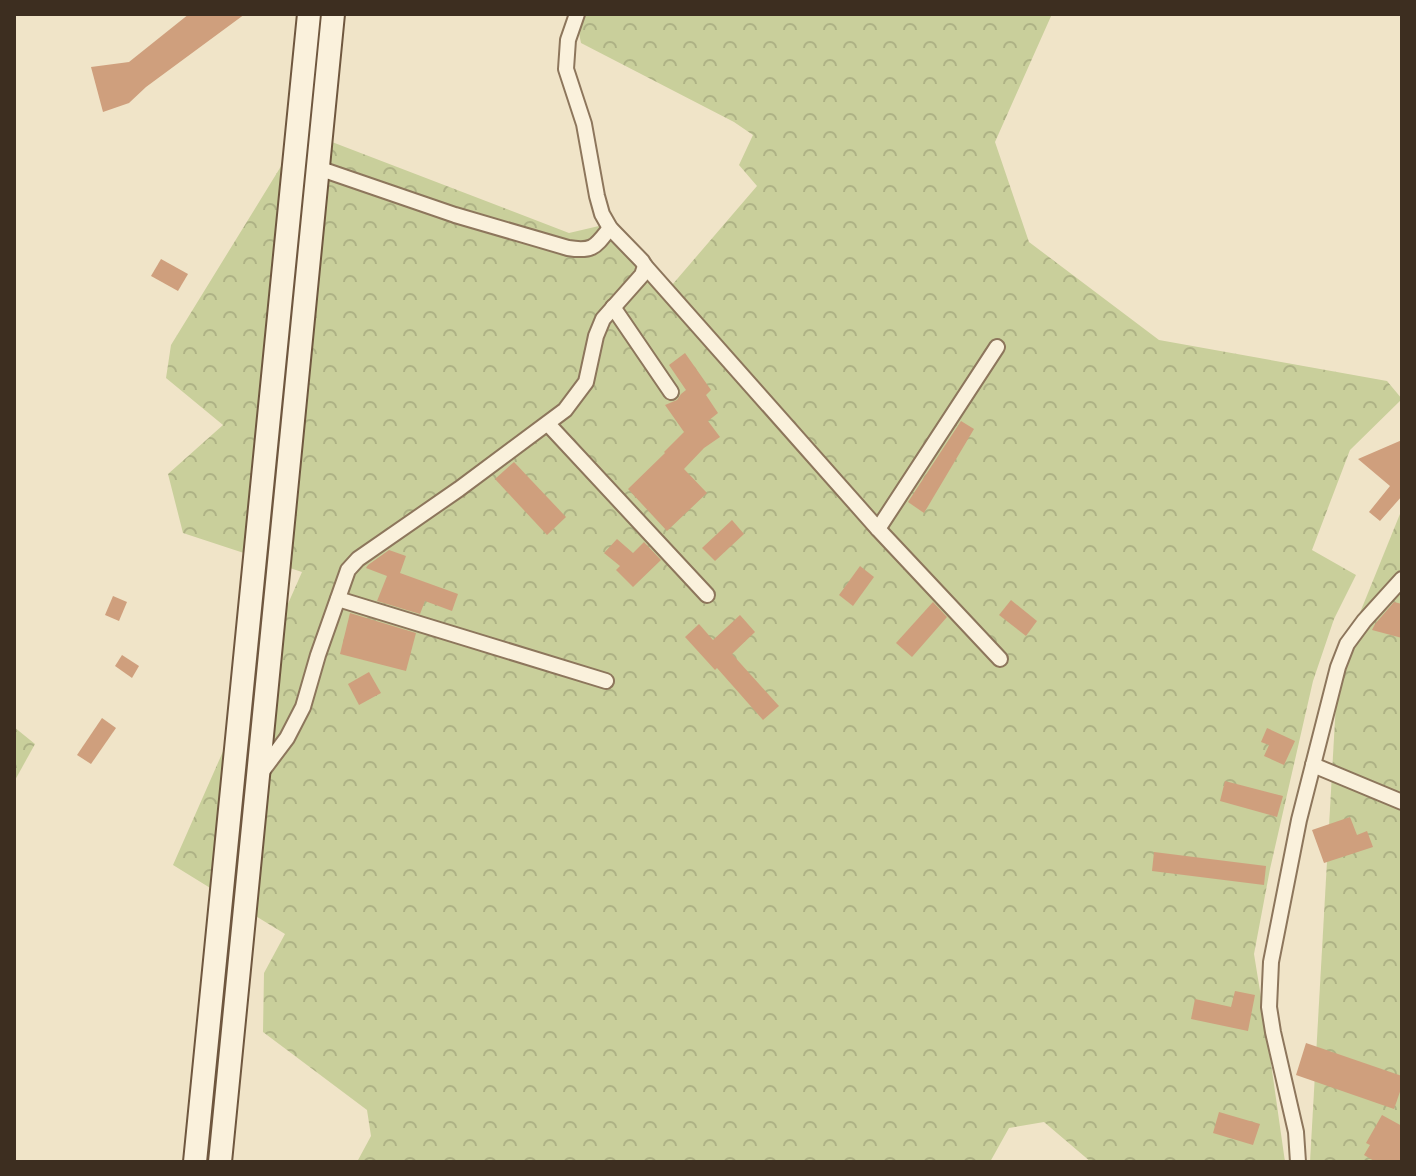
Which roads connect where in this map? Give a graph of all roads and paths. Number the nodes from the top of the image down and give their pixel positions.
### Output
1 (309, 14) edge
2 (333, 14) edge
3 (577, 14) edge
4 (318, 168) junction
5 (610, 228) junction
6 (645, 266) junction
7 (613, 307) junction
8 (997, 347) dead end
9 (671, 392) dead end
10 (548, 424) junction
11 (878, 529) junction
12 (1402, 579) edge
13 (707, 595) dead end
14 (338, 599) junction
15 (1000, 659) dead end
16 (606, 681) dead end
17 (1313, 765) junction
18 (258, 778) junction
19 (1402, 802) edge
20 (195, 1162) edge
21 (220, 1162) edge
22 (1298, 1162) edge

1 - 20 main road
2 - 4 main road
3 - 5 street
4 - 5 street
4 - 18 main road
5 - 6 street
6 - 7 street
6 - 11 street
7 - 9 street
7 - 10 street
8 - 11 street
10 - 13 street
10 - 14 street
11 - 15 street
12 - 17 street
14 - 16 street
14 - 18 street
17 - 19 street
17 - 22 street
18 - 21 main road

